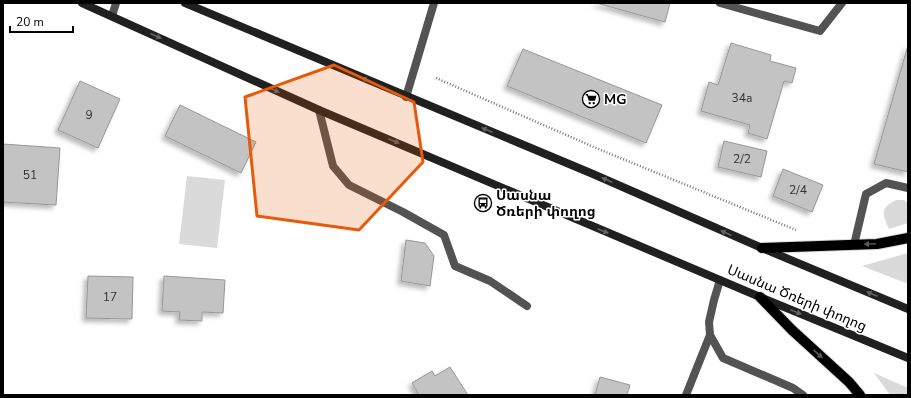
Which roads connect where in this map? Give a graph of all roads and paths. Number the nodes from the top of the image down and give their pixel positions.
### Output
1 (82, 3) edge
2 (116, 3) edge
3 (184, 3) edge
4 (434, 3) edge
5 (720, 3) edge
6 (842, 3) edge
7 (112, 16) junction
8 (436, 78) dead end
9 (406, 97) junction
10 (319, 110) junction
11 (908, 188) edge
12 (801, 230) dead end
13 (908, 238) edge
14 (854, 245) junction
15 (762, 248) junction
16 (720, 280) junction
17 (760, 297) junction
18 (527, 306) dead end
19 (908, 309) edge
20 (710, 335) junction
21 (908, 358) edge
22 (686, 395) edge
23 (803, 395) edge
24 (860, 395) edge

1 - 7 main road, Սասնա Ծռերի փողոց
2 - 7 lane
9 -> 3 main road
4 - 9 lane
5 - 6 lane
7 -> 10 main road, Սասնա Ծռերի փողոց
8 - 12 path
15 -> 9 main road
10 -> 16 main road, Սասնա Ծռերի փողոց
10 - 18 lane
11 - 14 lane
13 -> 14 main road
14 - 15 main road
19 -> 15 main road
16 - 17 main road, Սասնա Ծռերի փողոց
16 - 20 lane
17 -> 21 main road, Սասնա Ծռերի փողոց
17 -> 24 main road
20 - 22 lane
20 - 23 lane

